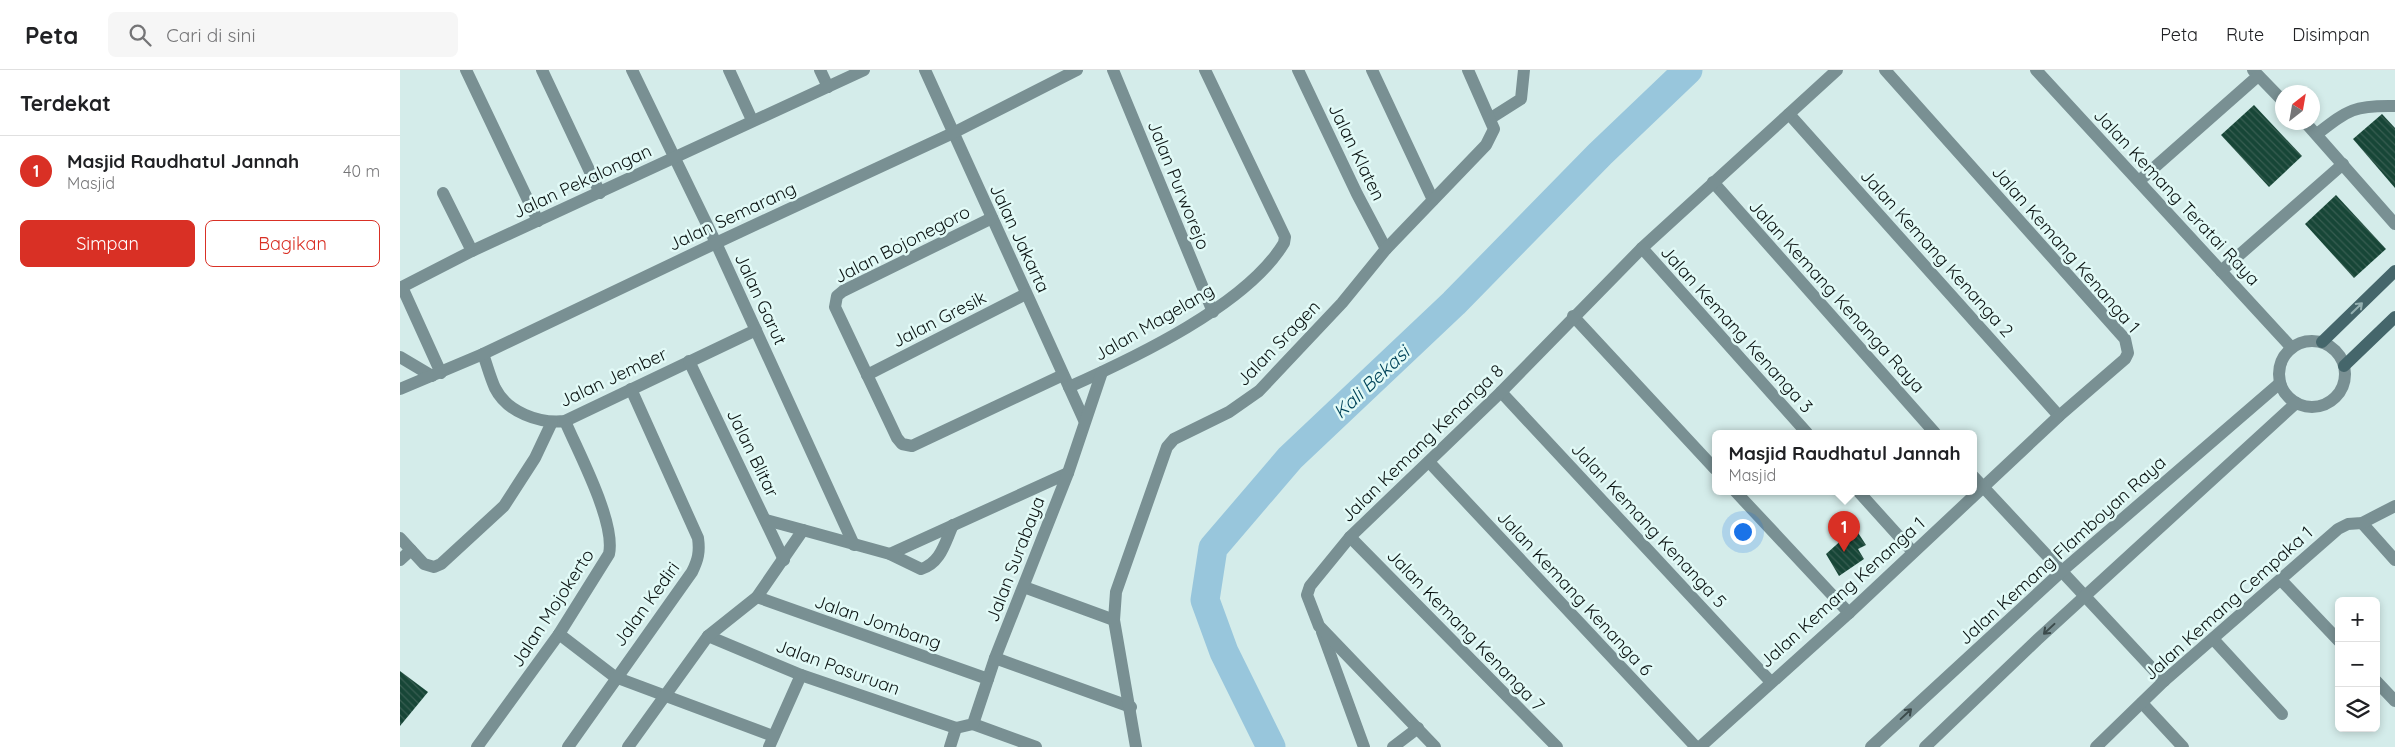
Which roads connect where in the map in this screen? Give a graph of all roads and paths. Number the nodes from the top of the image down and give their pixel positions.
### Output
1 (466, 70) edge
2 (542, 70) edge
3 (632, 70) edge
4 (729, 70) edge
5 (820, 70) edge
6 (864, 70) edge
7 (925, 70) edge
8 (1077, 70) edge
9 (1113, 70) edge
10 (1205, 70) edge
11 (1298, 70) edge
12 (1372, 70) edge
13 (1468, 70) edge
14 (1524, 70) edge
15 (1837, 70) edge
16 (1885, 70) edge
17 (2036, 70) edge
18 (2255, 73) edge
19 (828, 87) junction
20 (2275, 93) edge
21 (2395, 106) edge
22 (1789, 114) junction
23 (1491, 118) junction
24 (752, 120) junction
25 (2313, 130) edge
26 (953, 133) junction
27 (2317, 134) junction
28 (673, 158) junction
29 (2343, 164) junction
30 (1713, 182) junction
31 (2139, 182) junction
32 (444, 193) dead end
33 (600, 193) junction
34 (1433, 200) junction
35 (992, 218) junction
36 (538, 221) junction
37 (2395, 224) edge
38 (716, 243) junction
39 (1642, 248) junction
40 (1386, 249) junction
41 (472, 251) junction
42 (2221, 271) junction
43 (2395, 271) edge
44 (401, 285) edge
45 (1026, 294) junction
46 (1213, 312) junction
47 (1573, 316) junction
48 (2395, 317) edge
49 (756, 330) junction
50 (2322, 342) junction
51 (2291, 347) junction
52 (483, 354) junction
53 (400, 357) edge
54 (690, 361) junction
55 (2344, 366) junction
56 (1102, 372) junction
57 (436, 374) junction
58 (867, 375) junction
59 (1066, 381) junction
60 (2280, 383) junction
61 (400, 389) edge
62 (631, 389) junction
63 (1502, 392) junction
64 (2296, 403) junction
65 (2059, 416) junction
66 (1084, 420) junction
67 (558, 422) junction
68 (1804, 430) edge
69 (1932, 430) edge
70 (1429, 462) junction
71 (1712, 466) edge
72 (1068, 473) junction
73 (1977, 480) edge
74 (1982, 486) junction
75 (1977, 491) edge
76 (1739, 495) edge
77 (1862, 495) edge
78 (1973, 495) edge
79 (2395, 506) edge
80 (766, 520) junction
81 (2362, 523) junction
82 (952, 525) junction
83 (803, 530) junction
84 (1350, 537) junction
85 (400, 538) edge
86 (854, 545) junction
87 (411, 550) junction
88 (1913, 552) junction
89 (890, 554) junction
90 (400, 560) edge
91 (784, 560) junction
92 (2395, 560) edge
93 (2062, 571) junction
94 (2281, 580) junction
95 (1024, 587) junction
96 (2085, 596) junction
97 (757, 597) junction
98 (1849, 613) junction
99 (1114, 620) junction
100 (1319, 626) junction
101 (559, 634) junction
102 (708, 636) junction
103 (2335, 637) edge
104 (2214, 640) junction
105 (995, 658) junction
106 (801, 675) junction
107 (615, 677) junction
108 (988, 679) junction
109 (1770, 681) junction
110 (2164, 682) junction
111 (2380, 685) edge
112 (665, 696) junction
113 (2395, 701) edge
114 (2142, 704) junction
115 (1131, 707) junction
116 (2282, 714) dead end
117 (973, 724) junction
118 (956, 728) junction
119 (1418, 728) junction
120 (771, 741) edge
121 (476, 747) edge
122 (568, 747) edge
123 (628, 747) edge
124 (950, 747) edge
125 (1036, 747) edge
126 (1136, 747) edge
127 (1364, 747) edge
128 (1393, 747) edge
129 (1435, 747) edge
130 (1557, 747) edge
131 (1696, 747) edge
132 (1700, 747) edge
133 (1870, 747) edge
134 (1925, 747) edge
135 (2096, 747) edge
136 (2183, 747) edge

1 - 36 street
2 - 33 street
3 - 28 street, Jalan Garut
4 - 24 street
5 - 19 street
6 - 19 street, Jalan Pekalongan
7 - 26 street, Jalan Jakarta
8 - 26 street, Jalan Semarang
9 - 46 street, Jalan Purworejo
10 - 46 street, Jalan Magelang
11 - 40 street, Jalan Klaten
12 - 34 street
13 - 23 street
14 - 23 street
15 - 22 street, Jalan Kemang Kenanga 8
16 - 65 street, Jalan Kemang Kenanga 1
17 - 31 street, Jalan Kemang Teratai Raya
18 - 20 street
18 - 31 street
19 - 24 street, Jalan Pekalongan
21 - 27 street
22 - 30 street, Jalan Kemang Kenanga 8
22 - 65 street, Jalan Kemang Kenanga 2
23 - 34 street, Jalan Sragen
24 - 28 street, Jalan Pekalongan
25 - 27 street
26 - 35 street, Jalan Jakarta
26 - 38 street, Jalan Semarang
27 - 29 street
28 - 33 street, Jalan Pekalongan
28 - 38 street, Jalan Garut
29 - 37 street
29 - 42 street
30 - 39 street, Jalan Kemang Kenanga 8
30 - 69 street, Jalan Kemang Kenanga Raya
31 - 42 street, Jalan Kemang Teratai Raya
32 - 41 street
33 - 36 street, Jalan Pekalongan
34 - 40 street, Jalan Sragen
35 - 45 street, Jalan Jakarta
35 - 58 street, Jalan Bojonegoro
36 - 41 street, Jalan Pekalongan
38 - 49 street, Jalan Garut
38 - 52 street, Jalan Semarang
39 - 47 street, Jalan Kemang Kenanga 8
39 - 68 street, Jalan Kemang Kenanga 3
40 - 99 street, Jalan Sragen
41 - 44 street, Jalan Pekalongan
42 - 51 street, Jalan Kemang Teratai Raya
50 -> 43 street
44 - 57 street, Jalan Pekalongan
45 - 58 street, Jalan Gresik
45 - 59 street, Jalan Jakarta
46 - 56 street, Jalan Magelang
47 - 63 street, Jalan Kemang Kenanga 8
47 - 71 street
48 - 55 street
49 - 54 street, Jalan Jember
49 - 86 street, Jalan Garut
50 - 51 street
50 - 55 street
51 - 60 street
52 - 57 street, Jalan Semarang
52 - 67 street, Jalan Jember
53 - 57 street
54 - 62 street, Jalan Jember
54 - 80 street, Jalan Blitar
55 - 64 street
56 - 59 street, Jalan Magelang
56 - 66 street, Jalan Surabaya
57 - 61 street, Jalan Semarang
58 - 59 street, Jalan Bojonegoro
59 - 66 street, Jalan Jakarta
60 - 64 street
60 - 93 street, Jalan Kemang Flamboyan Raya
62 - 67 street, Jalan Jember
62 - 107 street, Jalan Kediri
63 - 70 street, Jalan Kemang Kenanga 8
63 - 109 street, Jalan Kemang Kenanga 5
64 - 96 street
65 - 74 street, Jalan Kemang Kenanga 1
66 - 72 street, Jalan Surabaya
67 - 87 street
67 - 101 street, Jalan Mojokerto
70 - 84 street, Jalan Kemang Kenanga 8
70 - 131 street, Jalan Kemang Kenanga 6
72 - 82 street
72 - 95 street, Jalan Surabaya
73 - 74 street
74 - 75 street, Jalan Kemang Kenanga 1
74 - 93 street
76 - 98 street
77 - 88 street
78 - 88 street, Jalan Kemang Kenanga 1
79 - 81 street, Jalan Kemang Cempaka 1
80 - 83 street
80 - 91 street, Jalan Blitar
81 - 92 street
81 - 94 street, Jalan Kemang Cempaka 1
82 - 89 street
82 - 89 street
83 - 86 street
83 - 91 street
84 - 100 street, Jalan Kemang Kenanga 8
84 - 130 street, Jalan Kemang Kenanga 7
85 - 87 street
86 - 89 street
87 - 90 street
88 - 98 street, Jalan Kemang Kenanga 1
91 - 97 street
93 - 96 street
133 -> 93 street, Jalan Kemang Flamboyan Raya
94 - 103 street
94 - 104 street, Jalan Kemang Cempaka 1
95 - 99 street
95 - 105 street, Jalan Surabaya
96 - 110 street
96 -> 134 street
97 - 102 street
97 - 108 street, Jalan Jombang
98 - 109 street, Jalan Kemang Kenanga 1
99 - 115 street, Jalan Sragen
100 - 119 street, Jalan Kemang Kenanga 8
100 - 127 street
101 - 107 street
101 - 121 street, Jalan Mojokerto
102 - 106 street, Jalan Pasuruan
102 - 112 street
104 - 110 street, Jalan Kemang Cempaka 1
104 - 116 street
105 - 108 street, Jalan Surabaya
105 - 115 street
106 - 118 street, Jalan Pasuruan
106 - 120 street
107 - 112 street
107 - 122 street, Jalan Kediri
108 - 117 street, Jalan Surabaya
109 - 132 street, Jalan Kemang Kenanga 1
110 - 114 street, Jalan Kemang Cempaka 1
111 - 113 street
112 - 120 street
112 - 123 street
114 - 135 street, Jalan Kemang Cempaka 1
114 - 136 street
115 - 126 street, Jalan Sragen
117 - 118 street
117 - 125 street
118 - 124 street
119 - 128 street
119 - 129 street, Jalan Kemang Kenanga 8

